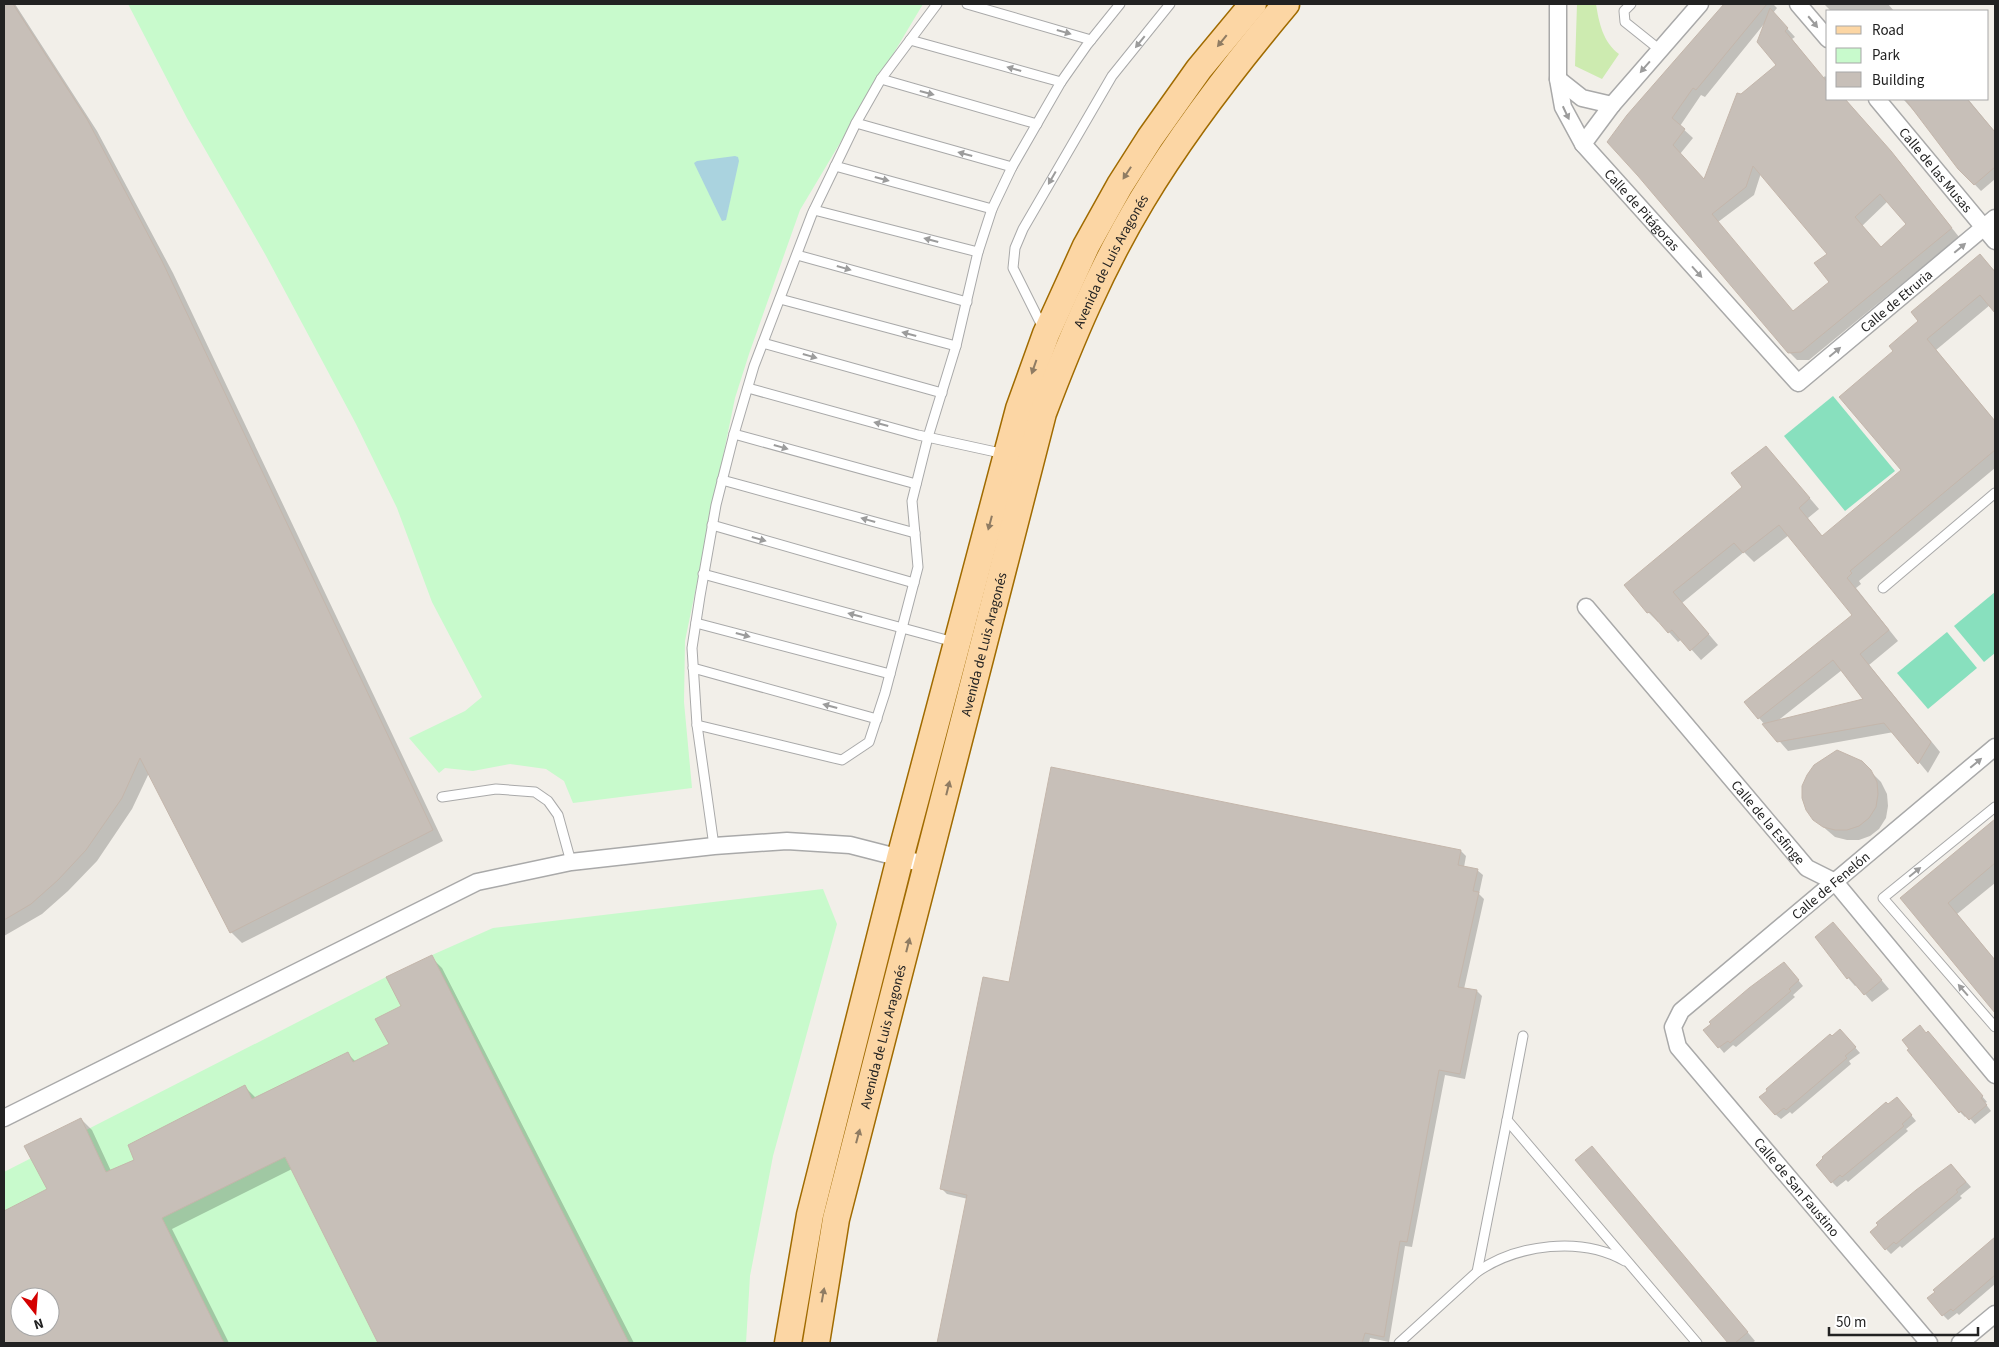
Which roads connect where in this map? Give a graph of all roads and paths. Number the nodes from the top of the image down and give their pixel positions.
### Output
1 (937, 4) edge
2 (967, 4) edge
3 (1120, 4) edge
4 (1170, 4) edge
5 (1253, 4) edge
6 (1286, 4) edge
7 (1558, 4) edge
8 (1631, 4) edge
9 (1700, 4) edge
10 (1798, 4) edge
11 (1826, 37) edge
12 (910, 40) junction
13 (1091, 40) junction
14 (1660, 50) junction
15 (881, 79) junction
16 (1558, 79) junction
17 (1061, 82) junction
18 (1878, 100) edge
19 (1612, 106) junction
20 (856, 123) junction
21 (1037, 124) junction
22 (1582, 144) junction
23 (835, 166) junction
24 (1012, 167) junction
25 (992, 209) junction
26 (814, 210) junction
27 (1990, 223) edge
28 (1995, 241) edge
29 (978, 252) junction
30 (797, 255) junction
31 (780, 299) junction
32 (967, 302) junction
33 (1046, 334) junction
34 (763, 343) junction
35 (956, 346) junction
36 (1798, 383) joint
37 (748, 388) junction
38 (942, 393) junction
39 (734, 434) junction
40 (928, 437) junction
41 (1008, 454) junction
42 (722, 480) junction
43 (916, 484) junction
44 (1995, 492) edge
45 (712, 525) junction
46 (915, 534) junction
47 (703, 574) junction
48 (914, 582) junction
49 (1883, 588) dead end
50 (1586, 607) dead end
51 (696, 623) junction
52 (902, 627) junction
53 (957, 642) junction
54 (693, 668) junction
55 (890, 674) junction
56 (876, 719) junction
57 (697, 725) junction
58 (1995, 747) edge
59 (442, 797) dead end
60 (1995, 807) edge
61 (714, 846) junction
62 (900, 858) junction
63 (571, 862) junction
64 (928, 864) junction
65 (1834, 882) junction
66 (1995, 1026) edge
67 (1673, 1027) joint
68 (1522, 1036) dead end
69 (1995, 1075) edge
70 (4, 1118) edge
71 (1506, 1120) junction
72 (1630, 1264) junction
73 (1477, 1272) junction
74 (1995, 1314) edge
75 (788, 1343) edge
76 (816, 1343) edge
77 (1398, 1343) edge
78 (1697, 1343) edge
79 (1929, 1343) edge
80 (1960, 1343) edge

1 - 12 lane
2 -> 13 lane
3 - 13 lane
4 -> 33 lane
5 -> 33 main road, Avenida de Luis Aragonés
64 -> 6 main road, Avenida de Luis Aragonés
7 - 16 street, Calle de Pitágoras
8 - 14 lane
9 - 14 street
10 -> 11 street
12 - 15 lane
17 -> 12 lane
13 - 17 lane
14 -> 19 street
15 - 20 lane
15 -> 21 lane
16 - 19 street
16 -> 22 street, Calle de Pitágoras
17 - 21 lane
18 - 27 street, Calle de las Musas
19 - 22 street
20 - 23 lane
24 -> 20 lane
21 - 24 lane
22 -> 36 street, Calle de Pitágoras
23 -> 25 lane
23 - 26 lane
24 - 25 lane
25 - 29 lane
29 -> 26 lane
26 - 30 lane
27 - 28 street, Calle de las Musas
36 -> 27 street, Calle de Etruria
29 - 32 lane
30 - 31 lane
30 -> 32 lane
31 - 34 lane
35 -> 31 lane
32 - 35 lane
33 -> 41 main road, Avenida de Luis Aragonés
34 - 37 lane
34 -> 38 lane
35 - 38 lane
37 - 39 lane
40 -> 37 lane
38 - 40 lane
39 - 42 lane
39 -> 43 lane
40 - 41 lane
40 - 43 lane
41 -> 53 main road, Avenida de Luis Aragonés
42 - 45 lane
46 -> 42 lane
43 - 46 lane
44 - 49 lane
45 - 47 lane
45 -> 48 lane
46 - 48 lane
47 - 51 lane
52 -> 47 lane
48 - 52 lane
50 - 65 street, Calle de la Esfinge
51 - 54 lane
51 -> 55 lane
52 - 53 lane
52 - 55 lane
53 - 62 main road, Avenida de Luis Aragonés
56 -> 54 lane
54 - 57 lane
55 - 56 lane
56 - 57 lane
57 - 61 lane
65 -> 58 street, Calle de Fenelón
59 - 63 lane
66 -> 60 lane
61 - 62 street
61 - 63 street
62 - 64 street
62 - 75 main road, Avenida de Luis Aragonés
63 - 70 street
76 -> 64 main road, Avenida de Luis Aragonés
65 - 67 street, Calle de Fenelón
65 - 69 street, Calle de la Esfinge
67 - 79 street, Calle de San Faustino
68 - 71 lane
71 - 72 lane
71 - 73 lane
72 - 73 lane
72 - 78 lane
73 - 77 lane
74 - 80 street

